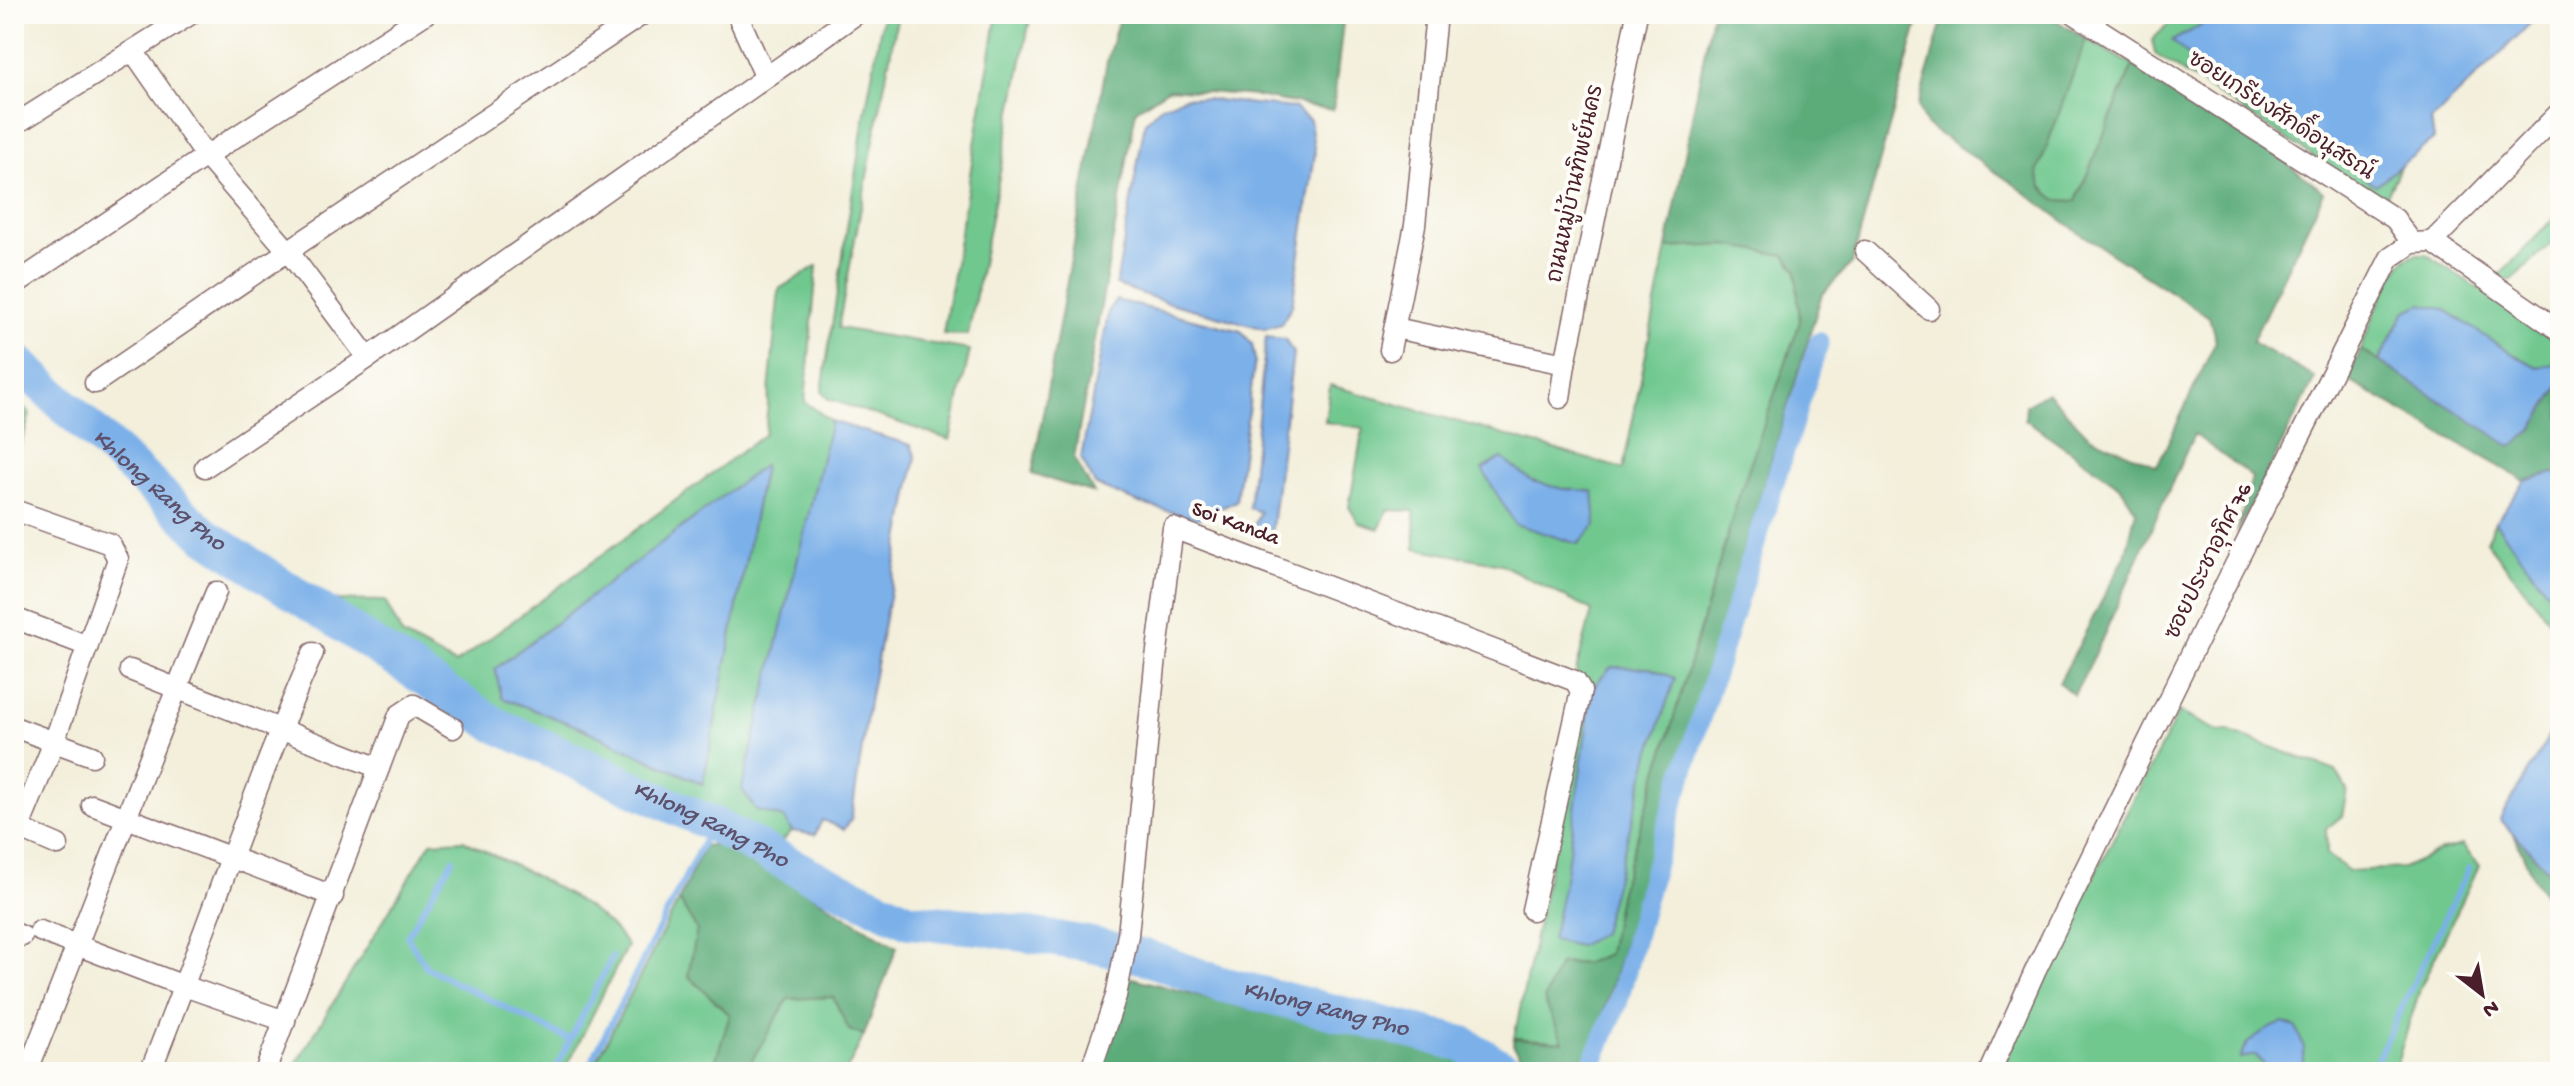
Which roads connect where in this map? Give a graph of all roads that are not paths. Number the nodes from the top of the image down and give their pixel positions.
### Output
1 (191, 14) edge
2 (425, 14) edge
3 (643, 14) edge
4 (737, 14) edge
5 (856, 14) edge
6 (1436, 14) edge
7 (1637, 14) edge
8 (2075, 14) edge
9 (133, 51) junction
10 (765, 76) junction
11 (2560, 112) edge
12 (14, 125) edge
13 (206, 156) junction
14 (2422, 242) junction
15 (288, 251) junction
16 (1865, 251) dead end
17 (14, 285) edge
18 (1929, 309) dead end
19 (1395, 328) junction
20 (2560, 331) edge
21 (1390, 350) dead end
22 (368, 358) junction
23 (1565, 364) junction
24 (95, 383) dead end
25 (1560, 398) dead end
26 (205, 467) dead end
27 (14, 510) edge
28 (216, 592) dead end
29 (14, 618) edge
30 (88, 646) junction
31 (313, 653) dead end
32 (130, 670) dead end
33 (177, 687) junction
34 (14, 727) edge
35 (280, 727) junction
36 (453, 728) dead end
37 (54, 742) junction
38 (92, 756) dead end
39 (379, 768) junction
40 (92, 805) dead end
41 (126, 817) junction
42 (16, 832) edge
43 (58, 845) dead end
44 (230, 858) junction
45 (333, 896) junction
46 (1532, 910) dead end
47 (25, 933) edge
48 (78, 945) junction
49 (184, 986) junction
50 (285, 1021) junction
51 (26, 1069) edge
52 (150, 1072) edge
53 (265, 1072) edge
54 (1090, 1072) edge
55 (1990, 1072) edge

1 - 9 street
2 - 13 street
3 - 15 street
4 - 10 street
5 - 10 street
6 - 19 street
7 - 23 street, ถนนหมู่บ้านทิพย์นคร
8 - 14 street, ซอยเกรียงศักดิ์อนุสรณ์
9 - 12 street
9 - 13 street
10 - 22 street
11 - 14 street, ซอยประชาอุทิศ 76
13 - 15 street
13 - 17 street
14 - 20 street
14 - 55 street, ซอยประชาอุทิศ 76
15 - 22 street
15 - 24 street
16 - 18 street
19 - 21 street
19 - 23 street
22 - 26 street
23 - 25 street, ถนนหมู่บ้านทิพย์นคร
27 - 30 street
28 - 33 street
29 - 30 street
30 - 37 street
31 - 35 street
32 - 33 street
33 - 35 street
33 - 41 street
34 - 37 street
35 - 39 street
35 - 44 street
36 - 39 street
37 - 38 street
37 - 42 street
39 - 45 street
40 - 41 street
41 - 44 street
41 - 48 street
42 - 43 street
44 - 45 street
44 - 49 street
45 - 50 street
46 - 54 street, Soi Kanda
47 - 48 street
48 - 49 street
48 - 51 street
49 - 50 street
49 - 52 street
50 - 53 street

